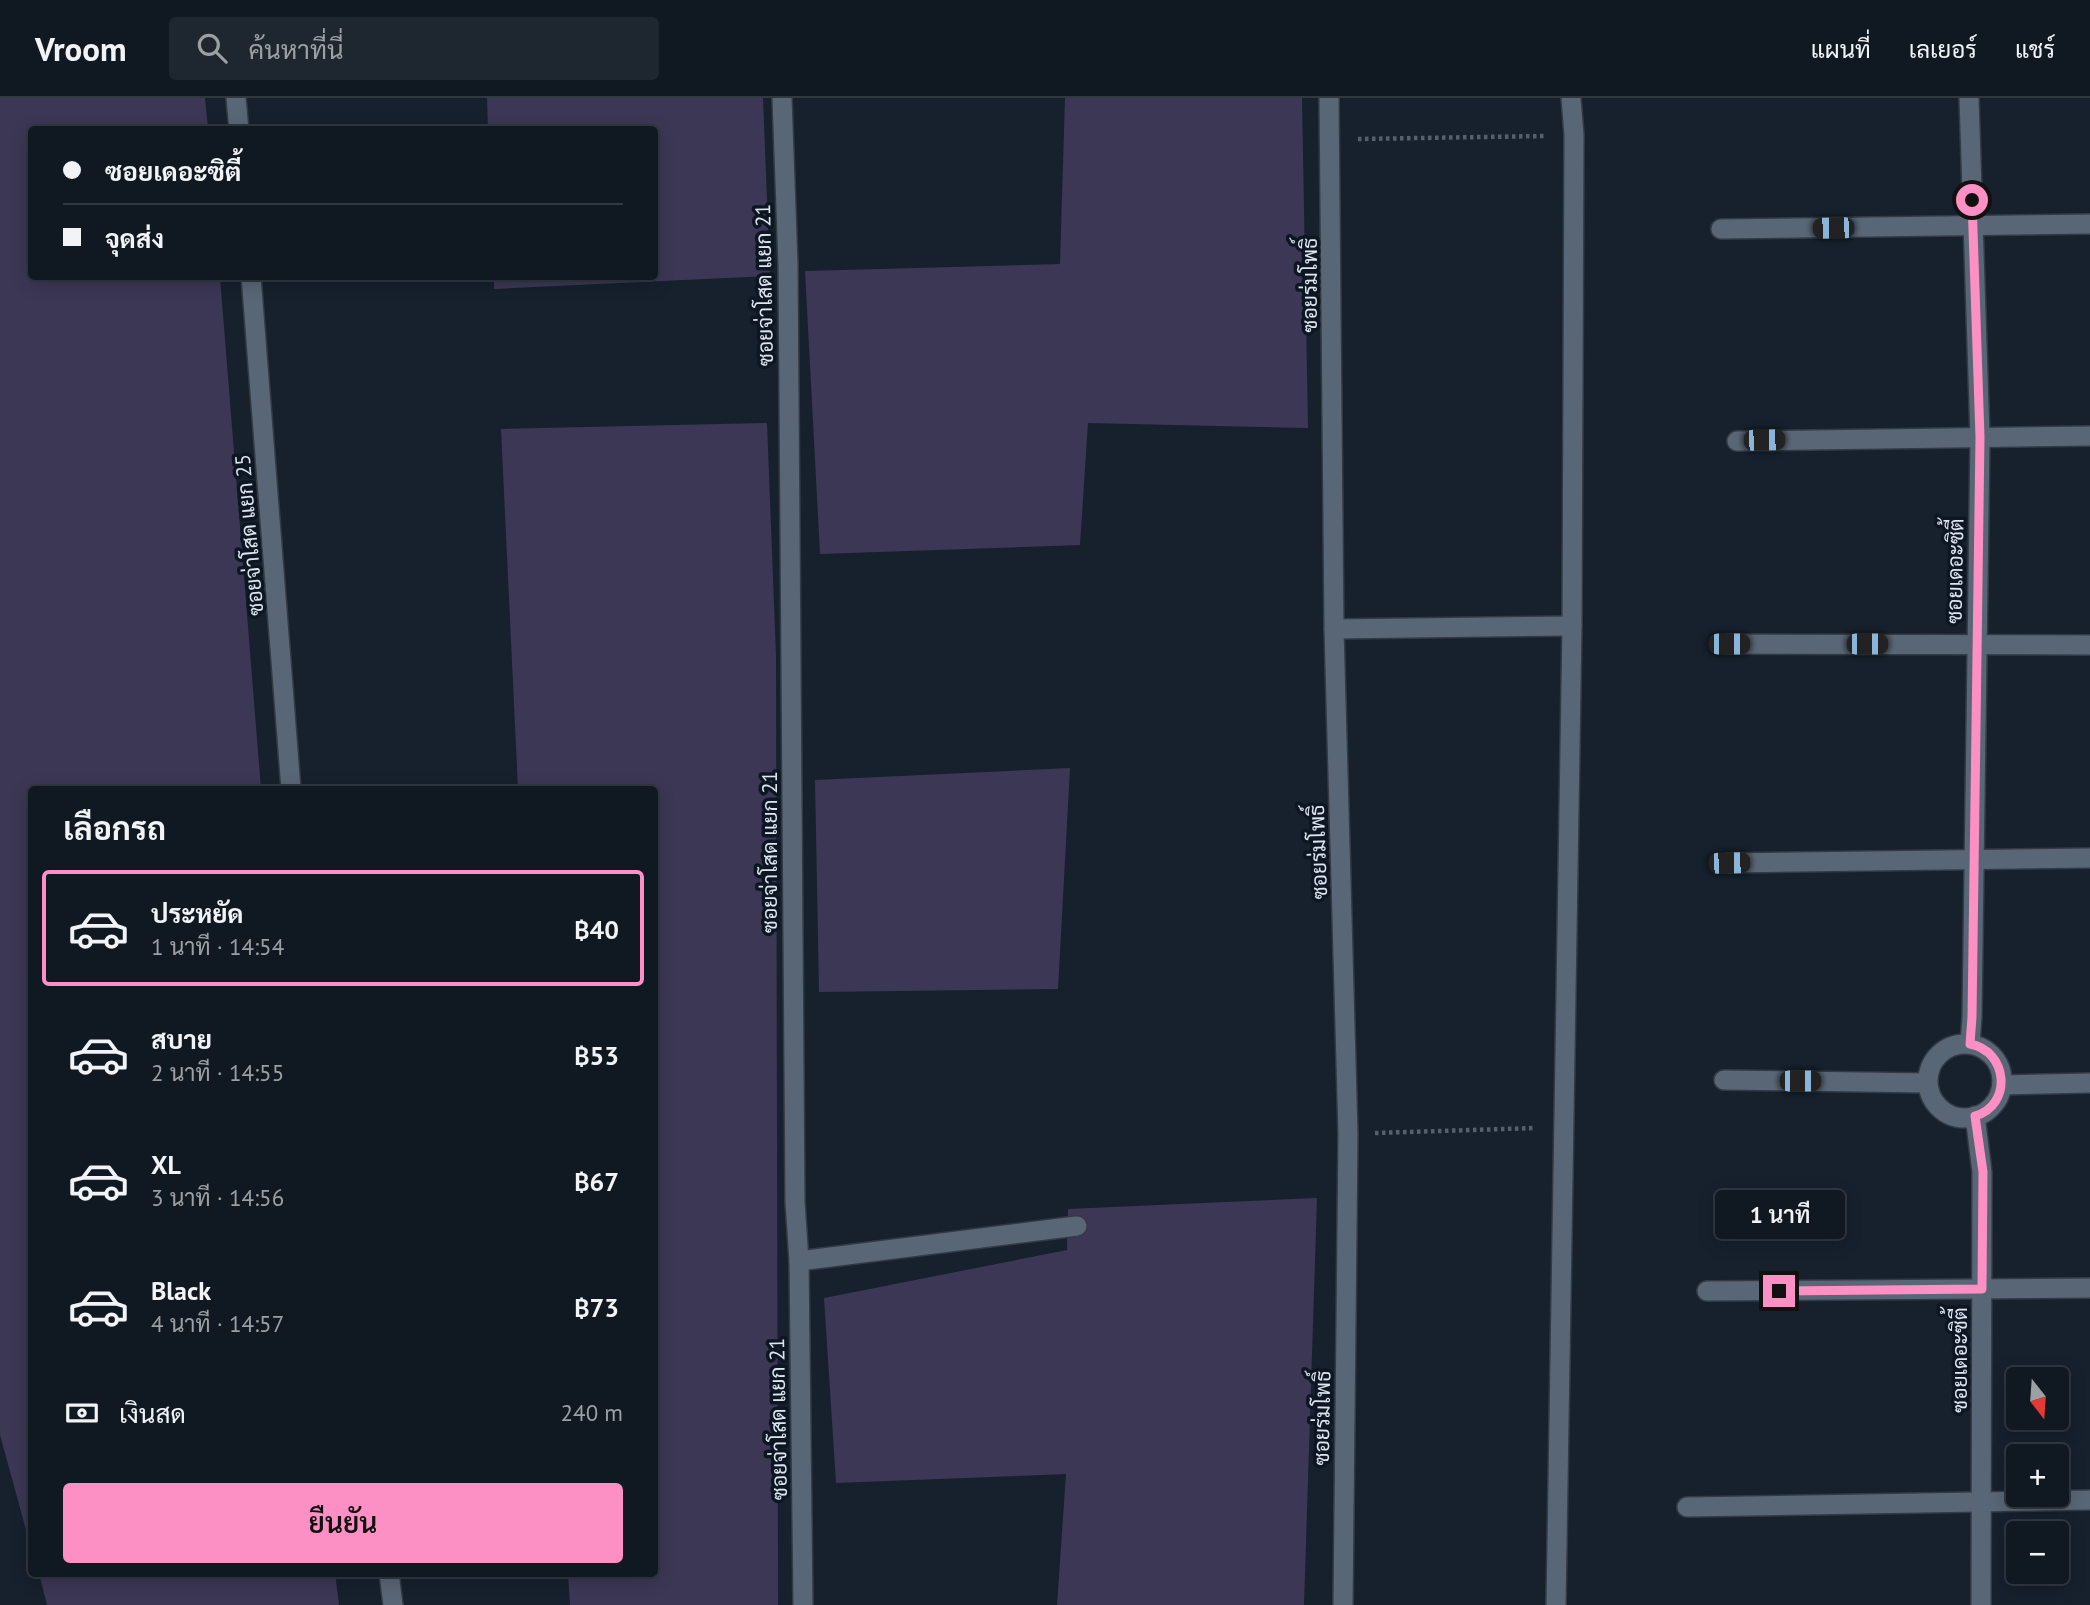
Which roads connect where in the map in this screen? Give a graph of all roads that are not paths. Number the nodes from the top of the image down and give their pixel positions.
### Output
1 (236, 98) edge
2 (782, 98) edge
3 (1329, 98) edge
4 (1572, 98) edge
5 (1969, 98) edge
6 (239, 126) edge
7 (2090, 224) edge
8 (1973, 226) junction
9 (1721, 229) dead end
10 (251, 280) edge
11 (2090, 436) edge
12 (1980, 437) junction
13 (1737, 441) dead end
14 (1572, 626) junction
15 (1335, 629) junction
16 (1729, 644) dead end
17 (1977, 645) junction
18 (2090, 645) edge
19 (291, 786) edge
20 (2090, 858) edge
21 (1974, 859) junction
22 (1729, 863) dead end
23 (1970, 1044) junction
24 (1724, 1080) dead end
25 (1927, 1083) junction
26 (2090, 1083) edge
27 (2002, 1086) junction
28 (1975, 1116) junction
29 (1077, 1226) dead end
30 (799, 1261) junction
31 (1982, 1289) junction
32 (2090, 1289) edge
33 (1707, 1292) dead end
34 (2090, 1500) edge
35 (1981, 1502) junction
36 (1687, 1507) dead end
37 (390, 1577) edge
38 (393, 1605) edge
39 (803, 1605) edge
40 (1343, 1605) edge
41 (1556, 1605) edge
42 (1980, 1605) edge

1 - 6 street
2 - 30 street, ซอยจ่าโสด แยก 21
3 - 15 street, ซอยร่มโพธิ์
4 - 14 street
5 - 8 street, ซอยเดอะซิตี้
7 - 8 street
8 - 9 street
8 - 12 street, ซอยเดอะซิตี้
10 - 19 street, ซอยจ่าโสด แยก 25
11 - 12 street
12 - 13 street
12 - 17 street, ซอยเดอะซิตี้
14 - 15 street
14 - 41 street
15 - 40 street, ซอยร่มโพธิ์
16 - 17 street
17 - 18 street
17 - 21 street, ซอยเดอะซิตี้
20 - 21 street
21 - 22 street
21 - 23 street, ซอยเดอะซิตี้
23 - 25 street
23 - 27 street
24 - 25 street
25 - 28 street
26 - 27 street
27 - 28 street
28 - 31 street, ซอยเดอะซิตี้
29 - 30 street
30 - 39 street, ซอยจ่าโสด แยก 21
31 - 32 street
31 - 33 street
31 - 35 street, ซอยเดอะซิตี้
34 - 35 street
35 - 36 street
35 - 42 street, ซอยเดอะซิตี้
37 - 38 street

